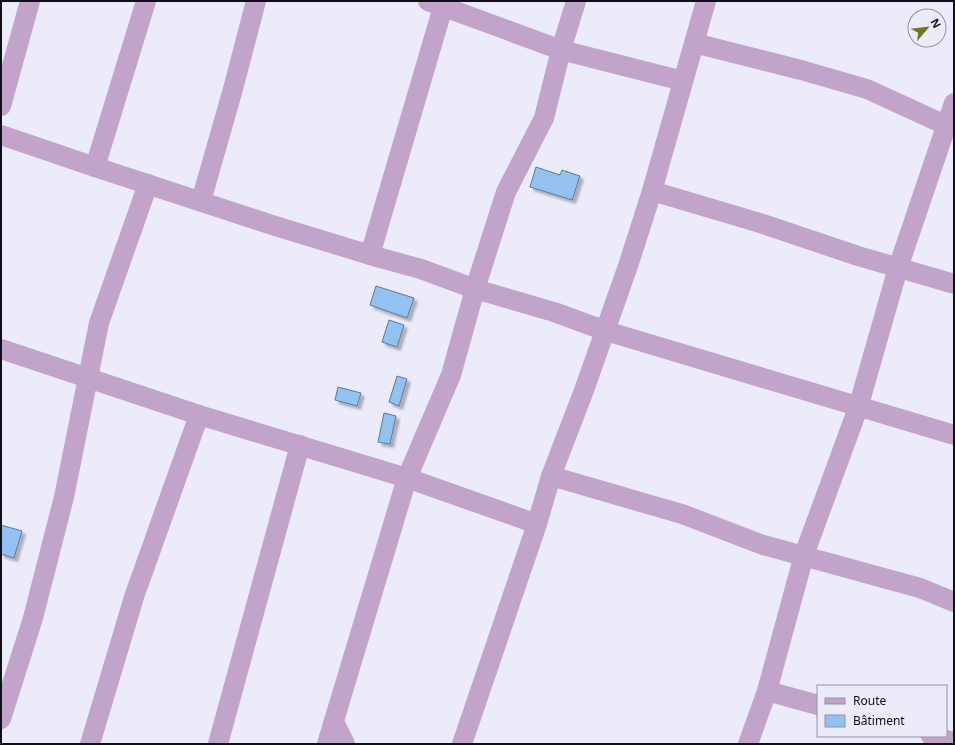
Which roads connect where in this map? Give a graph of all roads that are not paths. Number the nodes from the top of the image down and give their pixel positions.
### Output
1 (30, 1) edge
2 (146, 1) edge
3 (256, 1) edge
4 (576, 1) edge
5 (706, 1) edge
6 (436, 4) edge
7 (694, 43) junction
8 (561, 50) junction
9 (683, 81) junction
10 (954, 103) edge
11 (1, 106) edge
12 (950, 127) edge
13 (1, 135) edge
14 (95, 167) junction
15 (148, 184) junction
16 (652, 191) junction
17 (201, 201) junction
18 (370, 255) junction
19 (898, 268) junction
20 (954, 284) edge
21 (475, 289) junction
22 (606, 331) junction
23 (1, 349) edge
24 (88, 379) junction
25 (858, 408) junction
26 (199, 415) junction
27 (954, 436) edge
28 (300, 445) junction
29 (551, 476) junction
30 (408, 478) junction
31 (537, 524) junction
32 (804, 555) junction
33 (954, 602) edge
34 (767, 691) junction
35 (5, 693) edge
36 (817, 705) edge
37 (1, 719) edge
38 (334, 722) junction
39 (935, 737) edge
40 (954, 742) edge
41 (90, 744) edge
42 (218, 744) edge
43 (327, 744) edge
44 (345, 744) edge
45 (462, 744) edge
46 (748, 744) edge

1 - 11 street
2 - 14 street
3 - 17 street
4 - 8 street
5 - 7 street
6 - 8 street
6 - 18 street
7 - 9 street
7 - 12 street
8 - 9 street
8 - 21 street
9 - 16 street
10 - 12 street
12 - 19 street
13 - 14 street
14 - 15 street
15 - 17 street
15 - 24 street
16 - 19 street
16 - 22 street
17 - 18 street
18 - 21 street
19 - 20 street
19 - 25 street
21 - 22 street
21 - 30 street
22 - 25 street
22 - 29 street
23 - 24 street
24 - 26 street
24 - 35 street
25 - 27 street
25 - 32 street
26 - 28 street
26 - 41 street
28 - 30 street
28 - 42 street
29 - 31 street
29 - 32 street
30 - 31 street
30 - 38 street
31 - 45 street
32 - 33 street
32 - 34 street
34 - 36 street
34 - 46 street
35 - 37 street
38 - 43 street
38 - 44 street
39 - 40 street

